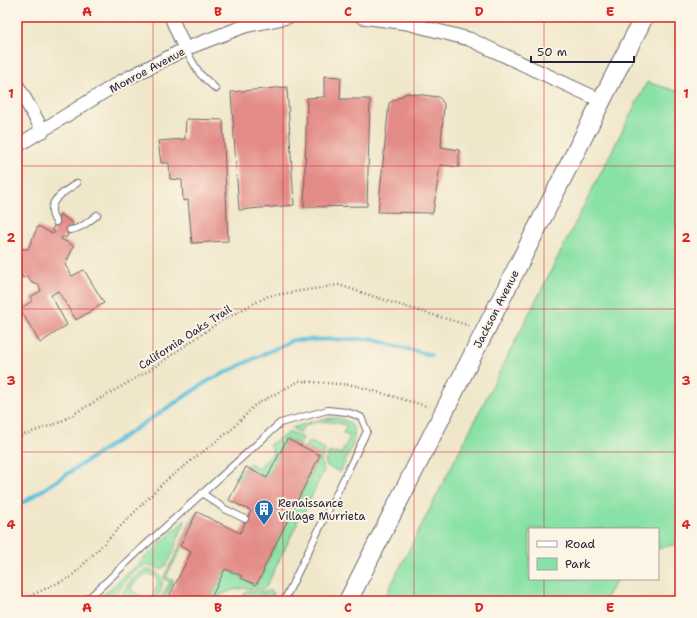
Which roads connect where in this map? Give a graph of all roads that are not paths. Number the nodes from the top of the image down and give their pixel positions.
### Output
1 (171, 17) edge
2 (288, 17) edge
3 (362, 17) edge
4 (644, 17) edge
5 (185, 49) junction
6 (17, 85) edge
7 (216, 89) dead end
8 (602, 101) junction
9 (43, 131) junction
10 (17, 146) edge
11 (77, 183) dead end
12 (97, 215) dead end
13 (56, 222) dead end
14 (70, 230) dead end
15 (202, 493) junction
16 (244, 519) dead end
17 (83, 601) edge
18 (284, 601) edge
19 (348, 601) edge

1 - 5 street
2 - 5 street, Monroe Avenue
3 - 8 street
4 - 8 main road, Jackson Avenue
5 - 7 lane
5 - 9 street, Monroe Avenue
6 - 9 street
8 - 19 main road, Jackson Avenue
9 - 10 street, Monroe Avenue
11 - 13 lane
12 - 14 lane
15 - 16 lane
15 - 17 lane
15 - 18 lane

